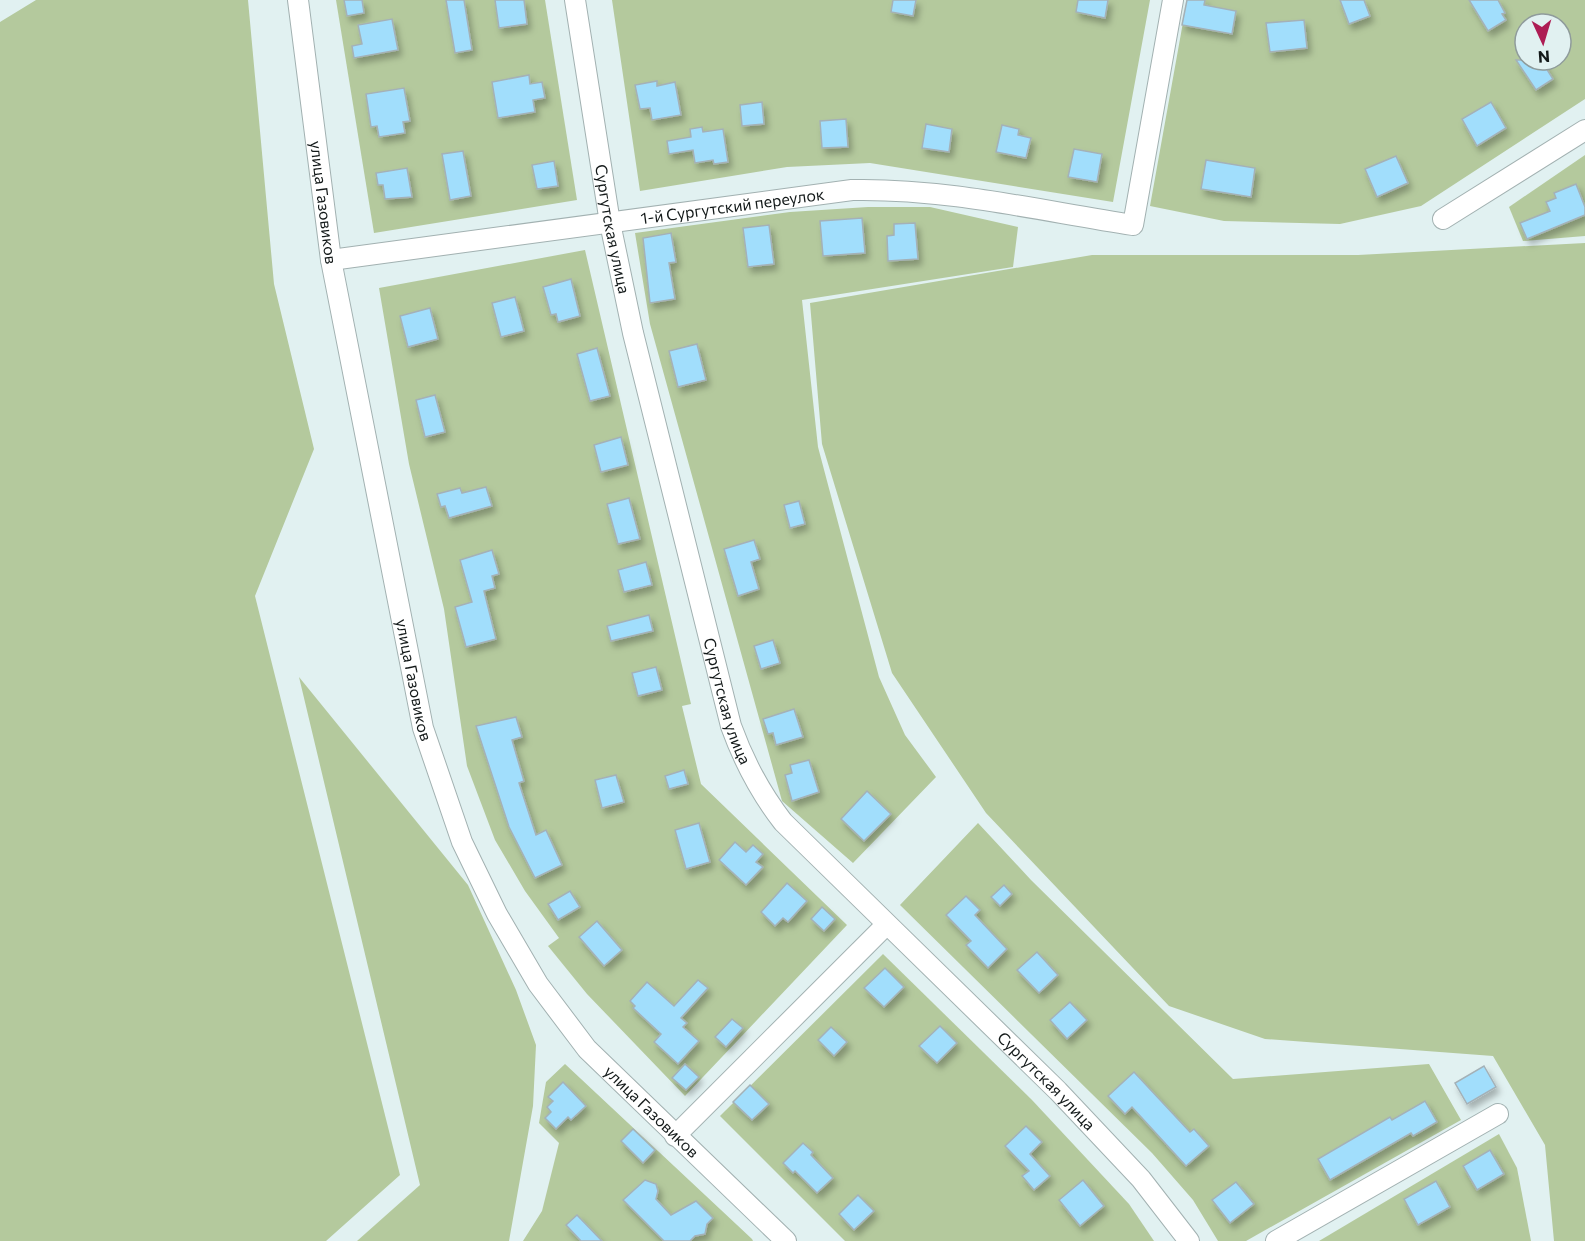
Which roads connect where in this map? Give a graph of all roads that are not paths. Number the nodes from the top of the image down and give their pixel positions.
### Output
1 (298, 0) edge
2 (575, 0) edge
3 (1173, 0) edge
4 (1585, 130) edge
5 (1443, 219) dead end
6 (610, 223) junction
7 (331, 260) junction
8 (886, 925) junction
9 (1498, 1114) dead end
10 (675, 1136) junction
11 (784, 1240) edge
12 (1189, 1241) edge
13 (1276, 1241) edge

1 - 7 street, улица Газовиков
2 - 6 street, Сургутская улица
3 - 6 street, 1-й Сургутский переулок
4 - 5 street
6 - 7 street, 1-й Сургутский переулок
6 - 8 street, Сургутская улица
7 - 10 street, улица Газовиков
8 - 10 street
8 - 12 street, Сургутская улица
9 - 13 street
10 - 11 street, улица Газовиков

